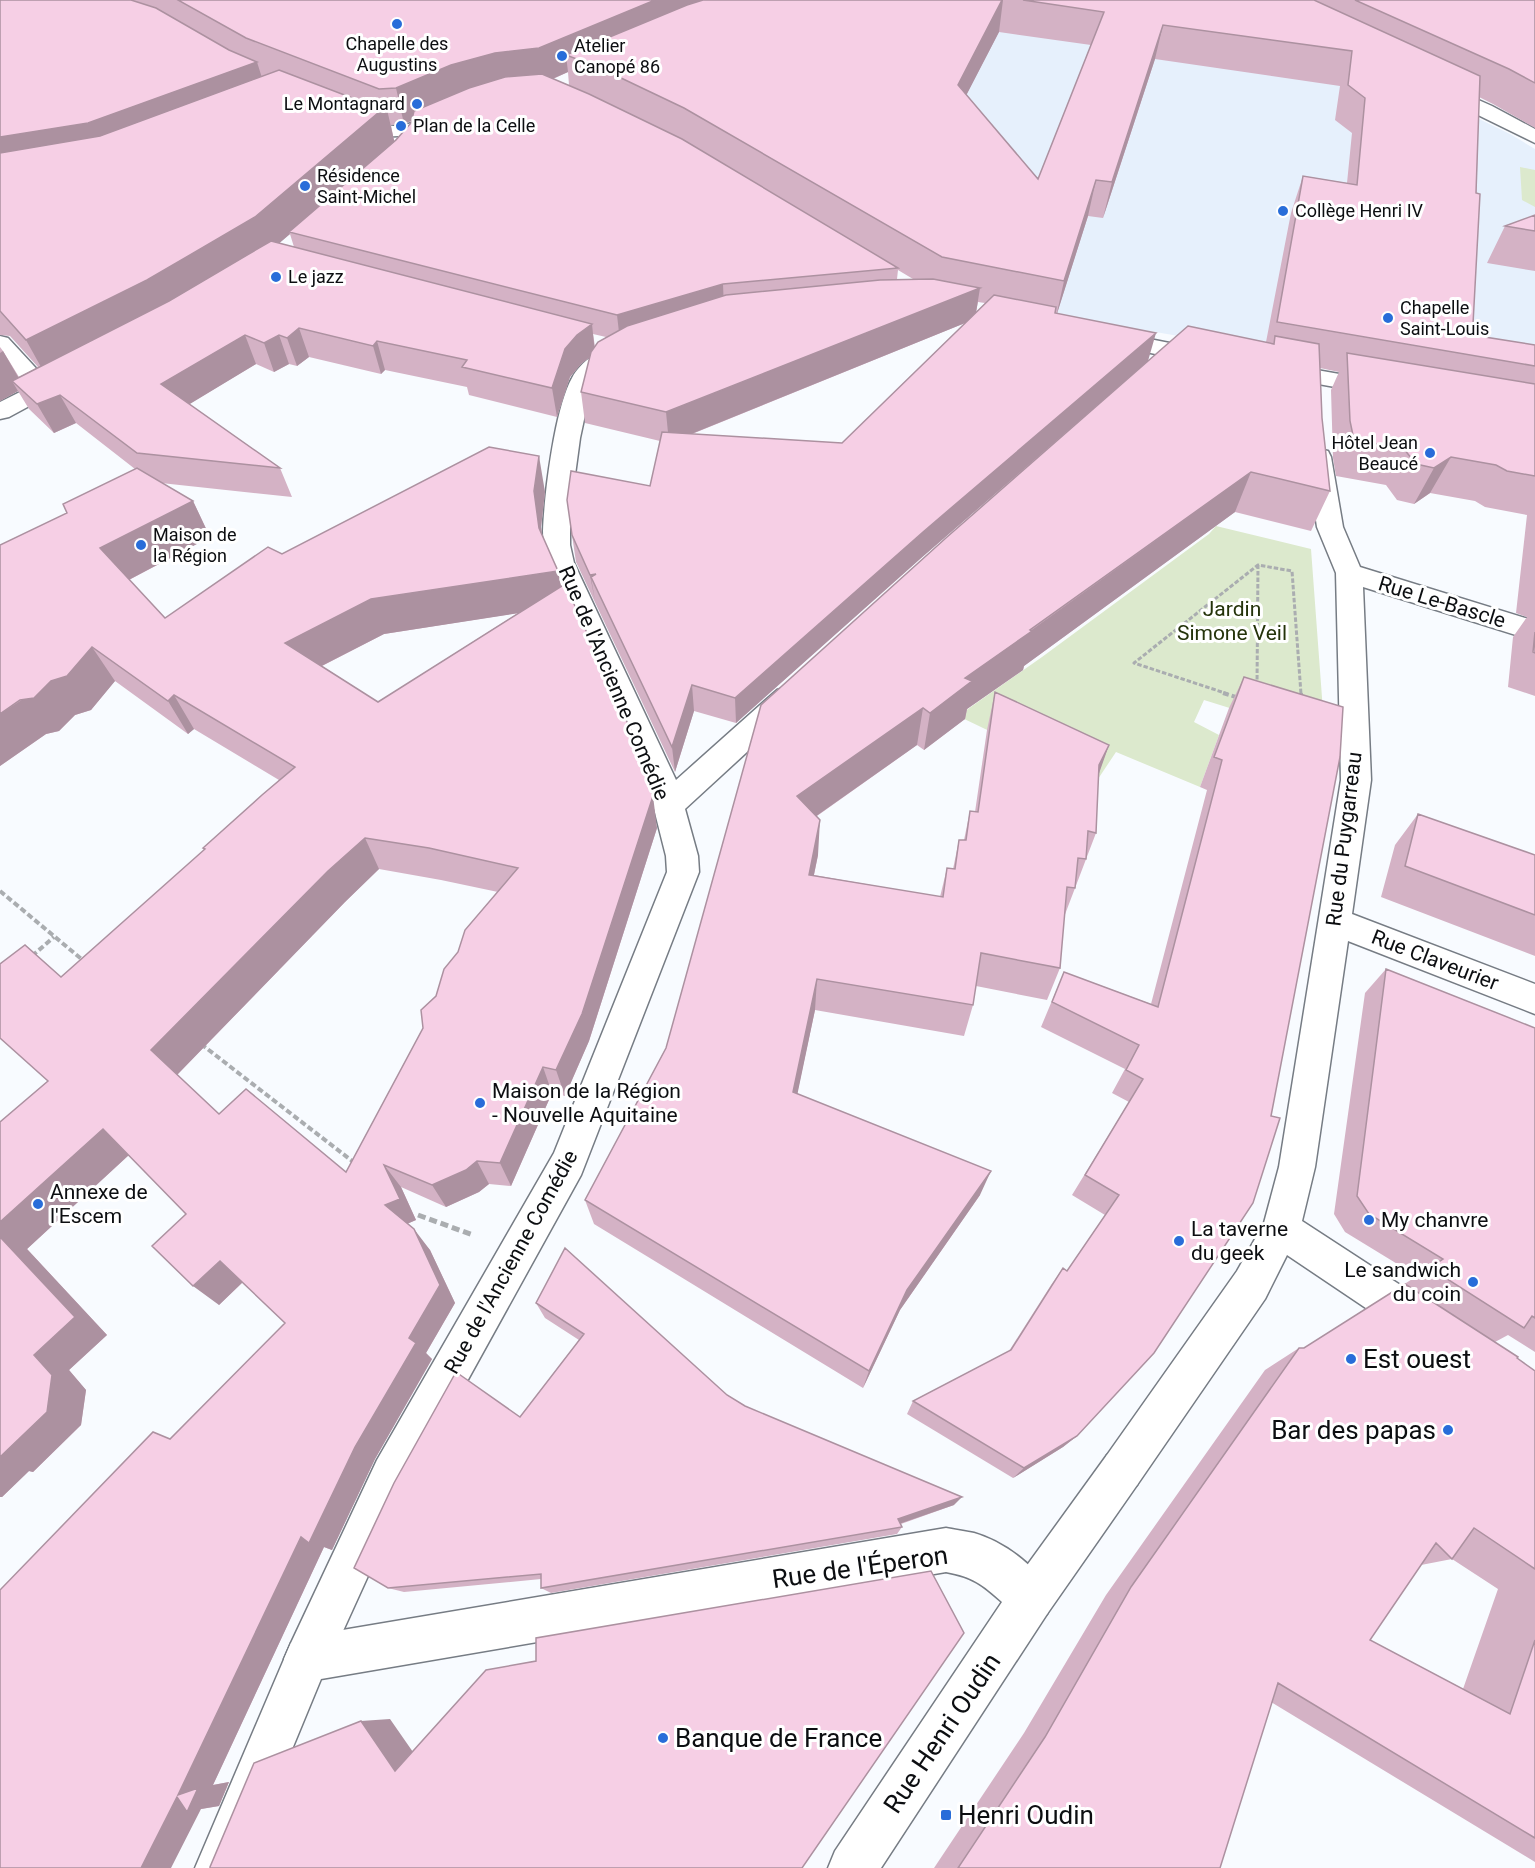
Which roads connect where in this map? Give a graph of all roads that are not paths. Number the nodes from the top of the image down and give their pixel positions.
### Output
1 (1421, 80) edge
2 (466, 106) edge
3 (331, 113) edge
4 (409, 131) junction
5 (1535, 137) edge
6 (399, 153) edge
7 (1083, 333) edge
8 (590, 342) edge
9 (0, 343) edge
10 (644, 343) edge
11 (621, 350) junction
12 (1176, 351) junction
13 (83, 368) edge
14 (1149, 375) edge
15 (42, 389) junction
16 (1396, 391) edge
17 (0, 412) edge
18 (1318, 434) edge
19 (1349, 573) junction
20 (1535, 631) edge
21 (808, 679) edge
22 (668, 806) junction
23 (1335, 922) junction
24 (1535, 999) edge
25 (1281, 1229) junction
26 (1446, 1337) edge
27 (1031, 1598) junction
28 (307, 1659) junction
29 (219, 1868) edge
30 (852, 1868) edge

1 - 5 street
2 - 4 street
3 - 4 street
4 - 6 street
7 - 12 street
8 - 11 street
9 - 15 street
10 - 11 street, Rue de l'Ancienne Comédie
11 - 22 street, Rue de l'Ancienne Comédie
12 - 14 street
12 - 16 street
13 - 15 street
15 - 17 street
18 - 19 street, Rue du Puygarreau
19 - 20 street, Rue Le-Bascle
19 - 23 street, Rue du Puygarreau
21 - 22 street
22 - 28 street, Rue de l'Ancienne Comédie
23 - 24 street, Rue Claveurier
23 - 25 street, Rue du Puygarreau
25 - 26 street
25 - 27 street
27 - 28 street, Rue de l'Éperon
27 - 30 street, Rue Henri Oudin
28 - 29 street, Rue de l'Ancienne Comédie

